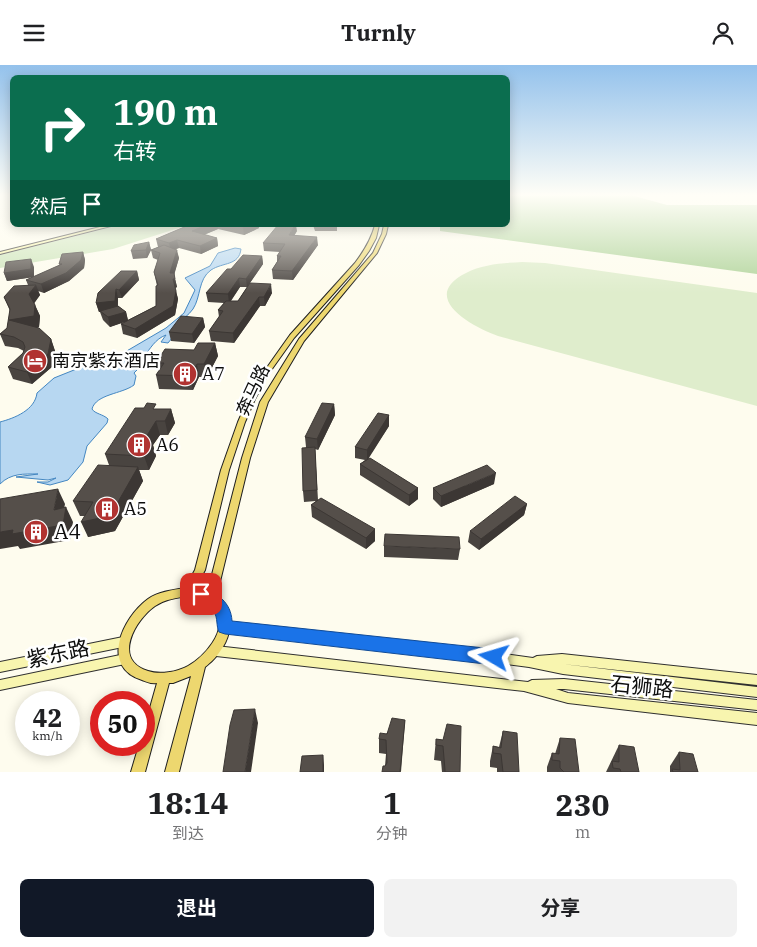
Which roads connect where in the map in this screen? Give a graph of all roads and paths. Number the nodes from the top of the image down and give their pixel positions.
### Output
1 (105, 227) edge
2 (377, 227) edge
3 (386, 227) edge
4 (0, 253) edge
5 (188, 592) junction
6 (211, 599) junction
7 (225, 627) junction
8 (123, 642) junction
9 (216, 651) junction
10 (125, 659) junction
11 (529, 662) junction
12 (0, 667) edge
13 (199, 667) junction
14 (164, 679) junction
15 (757, 680) edge
16 (0, 685) edge
17 (524, 686) junction
18 (757, 692) edge
19 (757, 705) edge
20 (757, 719) edge
21 (138, 772) edge
22 (172, 772) edge

1 - 4 main road
2 - 5 main road, 奔马路
3 - 6 main road, 奔马路
5 - 6 main road
5 - 8 main road
6 - 7 main road
7 - 9 main road
7 - 11 main road, 石狮路
8 - 10 main road
8 - 12 main road, 紫东路
9 - 13 main road
9 - 17 main road, 石狮路
10 - 14 main road
10 - 16 main road, 紫东路
11 - 15 main road, 石狮路
11 - 18 main road, 石狮路
13 - 14 main road
13 - 22 main road
14 - 21 main road
17 - 19 main road, 石狮路
17 - 20 main road, 石狮路

